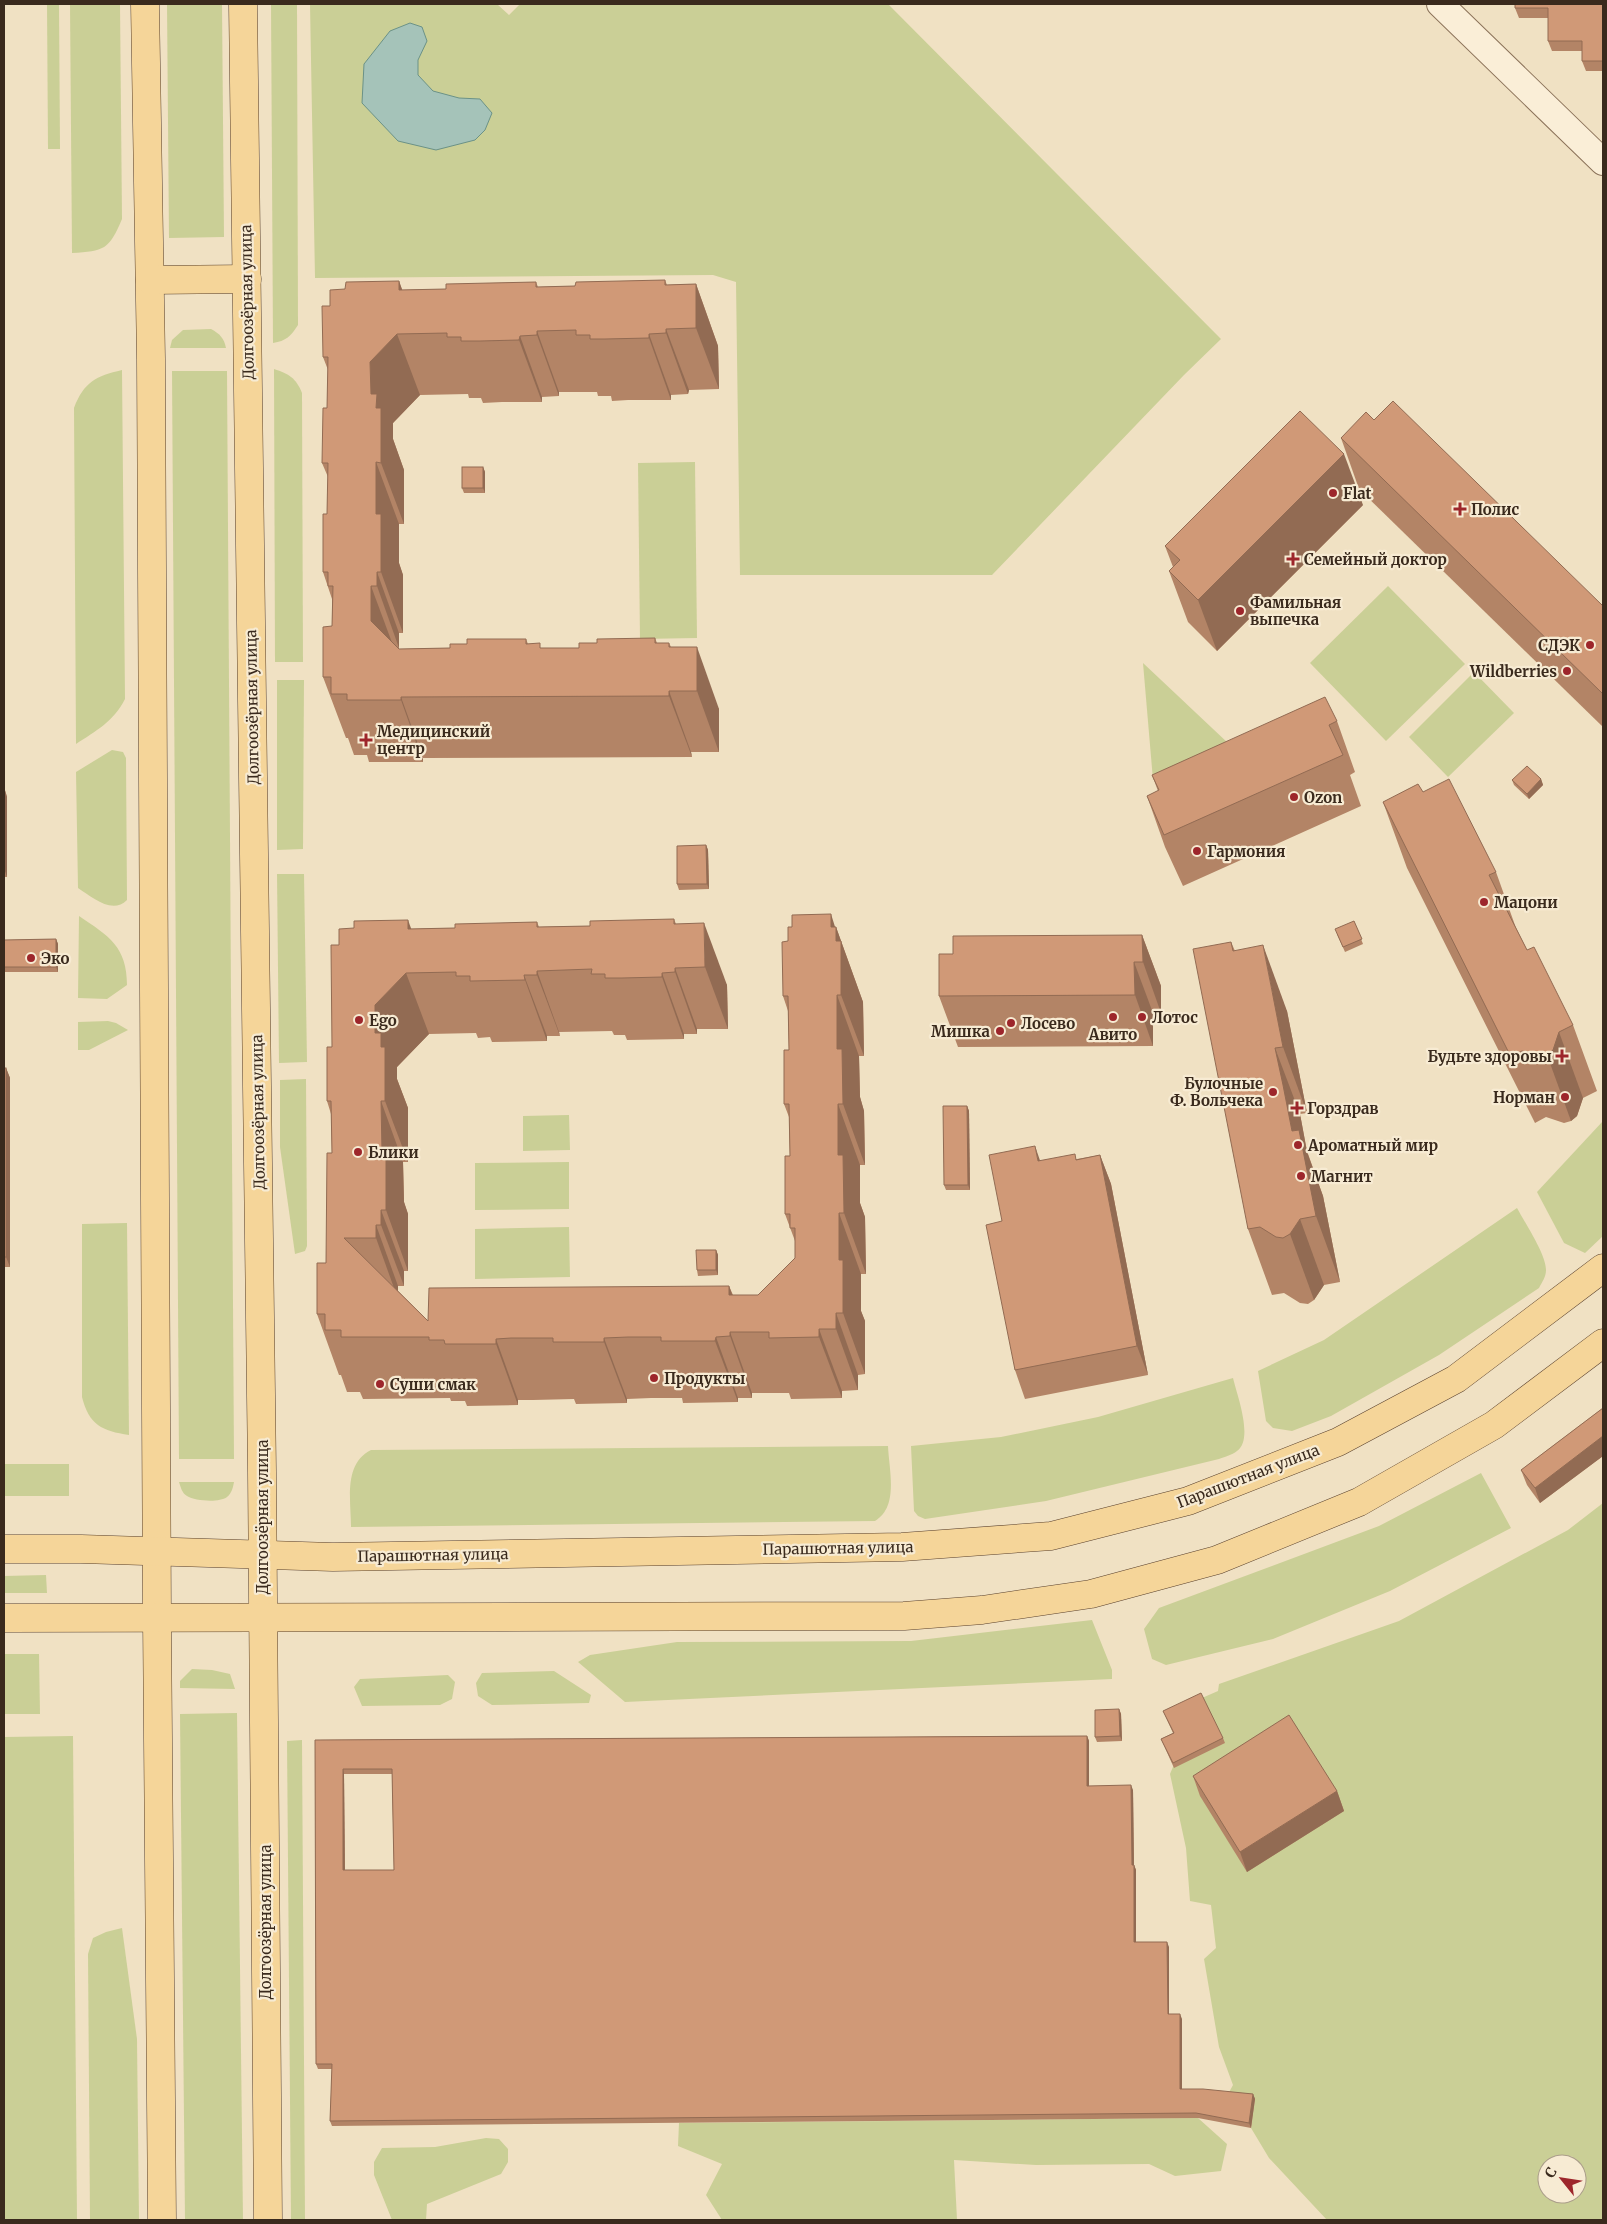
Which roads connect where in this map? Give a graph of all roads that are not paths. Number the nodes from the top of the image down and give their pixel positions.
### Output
1 (145, 4) edge
2 (243, 4) edge
3 (1440, 4) edge
4 (1603, 162) edge
5 (247, 279) junction
6 (150, 280) junction
7 (1603, 1268) edge
8 (1603, 1343) edge
9 (4, 1549) edge
10 (157, 1551) junction
11 (262, 1554) junction
12 (263, 1616) junction
13 (4, 1618) edge
14 (157, 1618) junction
15 (162, 2220) edge
16 (268, 2220) edge

1 - 6 main road
2 - 5 main road, Долгоозёрная улица
3 - 4 street
5 - 6 main road
5 - 11 main road, Долгоозёрная улица
6 - 10 main road
7 - 11 main road, Парашютная улица
8 - 12 main road
9 - 10 main road, Парашютная улица
10 - 11 main road, Парашютная улица
10 - 14 main road
11 - 12 main road, Долгоозёрная улица
12 - 14 main road
12 - 16 main road, Долгоозёрная улица
13 - 14 main road
14 - 15 main road

